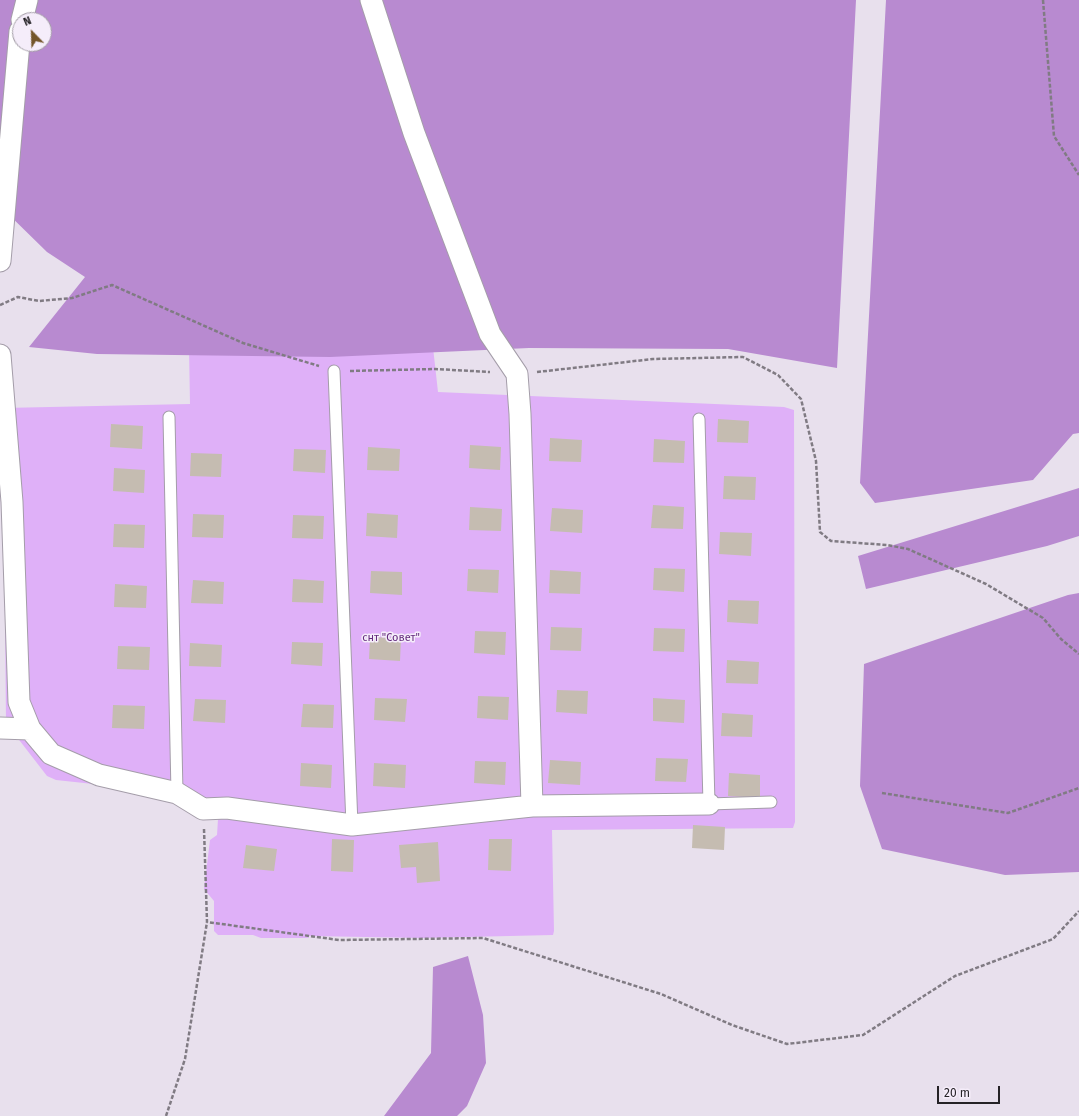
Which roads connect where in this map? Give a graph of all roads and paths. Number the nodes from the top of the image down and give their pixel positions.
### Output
1 (27, 0) edge
2 (371, 0) edge
3 (1043, 0) edge
4 (24, 12) edge
5 (18, 52) edge
6 (1079, 175) edge
7 (0, 261) edge
8 (0, 305) edge
9 (0, 355) edge
10 (334, 371) junction
11 (517, 374) junction
12 (169, 417) dead end
13 (699, 419) dead end
14 (1079, 654) edge
15 (0, 728) edge
16 (30, 729) junction
17 (1079, 788) edge
18 (177, 793) junction
19 (882, 794) dead end
20 (771, 802) dead end
21 (709, 804) junction
22 (532, 806) junction
23 (203, 809) junction
24 (352, 825) junction
25 (1079, 911) edge
26 (207, 922) junction
27 (166, 1116) edge

1 - 4 street
2 - 11 street
3 - 6 path
5 - 7 street
8 - 10 path
9 - 16 street
10 - 11 path
10 - 24 lane
11 - 14 path
11 - 22 street
12 - 18 lane
13 - 21 lane
15 - 16 street
16 - 18 street
17 - 19 path
18 - 23 street
20 - 21 lane
21 - 22 street
22 - 24 street
23 - 24 street
23 - 26 path
25 - 26 path
26 - 27 path

